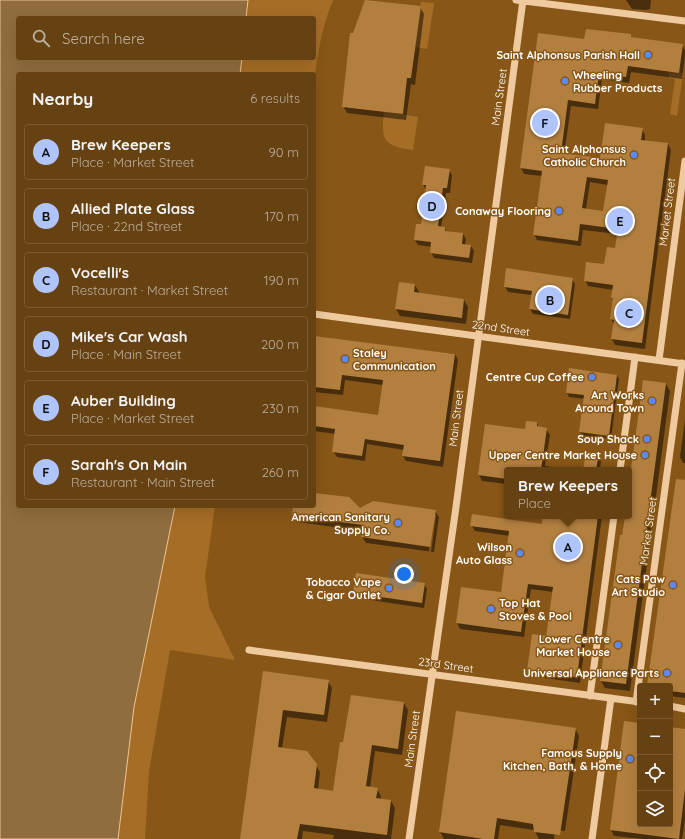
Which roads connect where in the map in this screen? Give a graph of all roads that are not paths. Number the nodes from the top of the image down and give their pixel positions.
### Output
1 (521, 0) edge
2 (685, 21) edge
3 (685, 161) edge
4 (316, 314) edge
5 (478, 336) junction
6 (635, 357) junction
7 (659, 360) junction
8 (683, 364) edge
9 (620, 467) edge
10 (614, 519) edge
11 (249, 650) dead end
12 (432, 674) junction
13 (641, 683) edge
14 (590, 696) junction
15 (610, 698) junction
16 (637, 702) edge
17 (673, 706) edge
18 (685, 708) edge
19 (409, 839) edge
20 (592, 839) edge

1 - 2 street
1 - 5 street, Main Street
3 - 7 street, Market Street
4 - 5 street, 22nd Street
5 - 6 street, 22nd Street
5 - 12 street, Main Street
6 - 7 street, 22nd Street
6 - 9 street
7 - 8 street, 22nd Street
8 - 13 street, Market Street
10 - 14 street
11 - 12 street, 23rd Street
12 - 14 street, 23rd Street
12 - 19 street, Main Street
14 - 15 street, 23rd Street
15 - 16 street, 23rd Street
15 - 20 street
17 - 18 street

